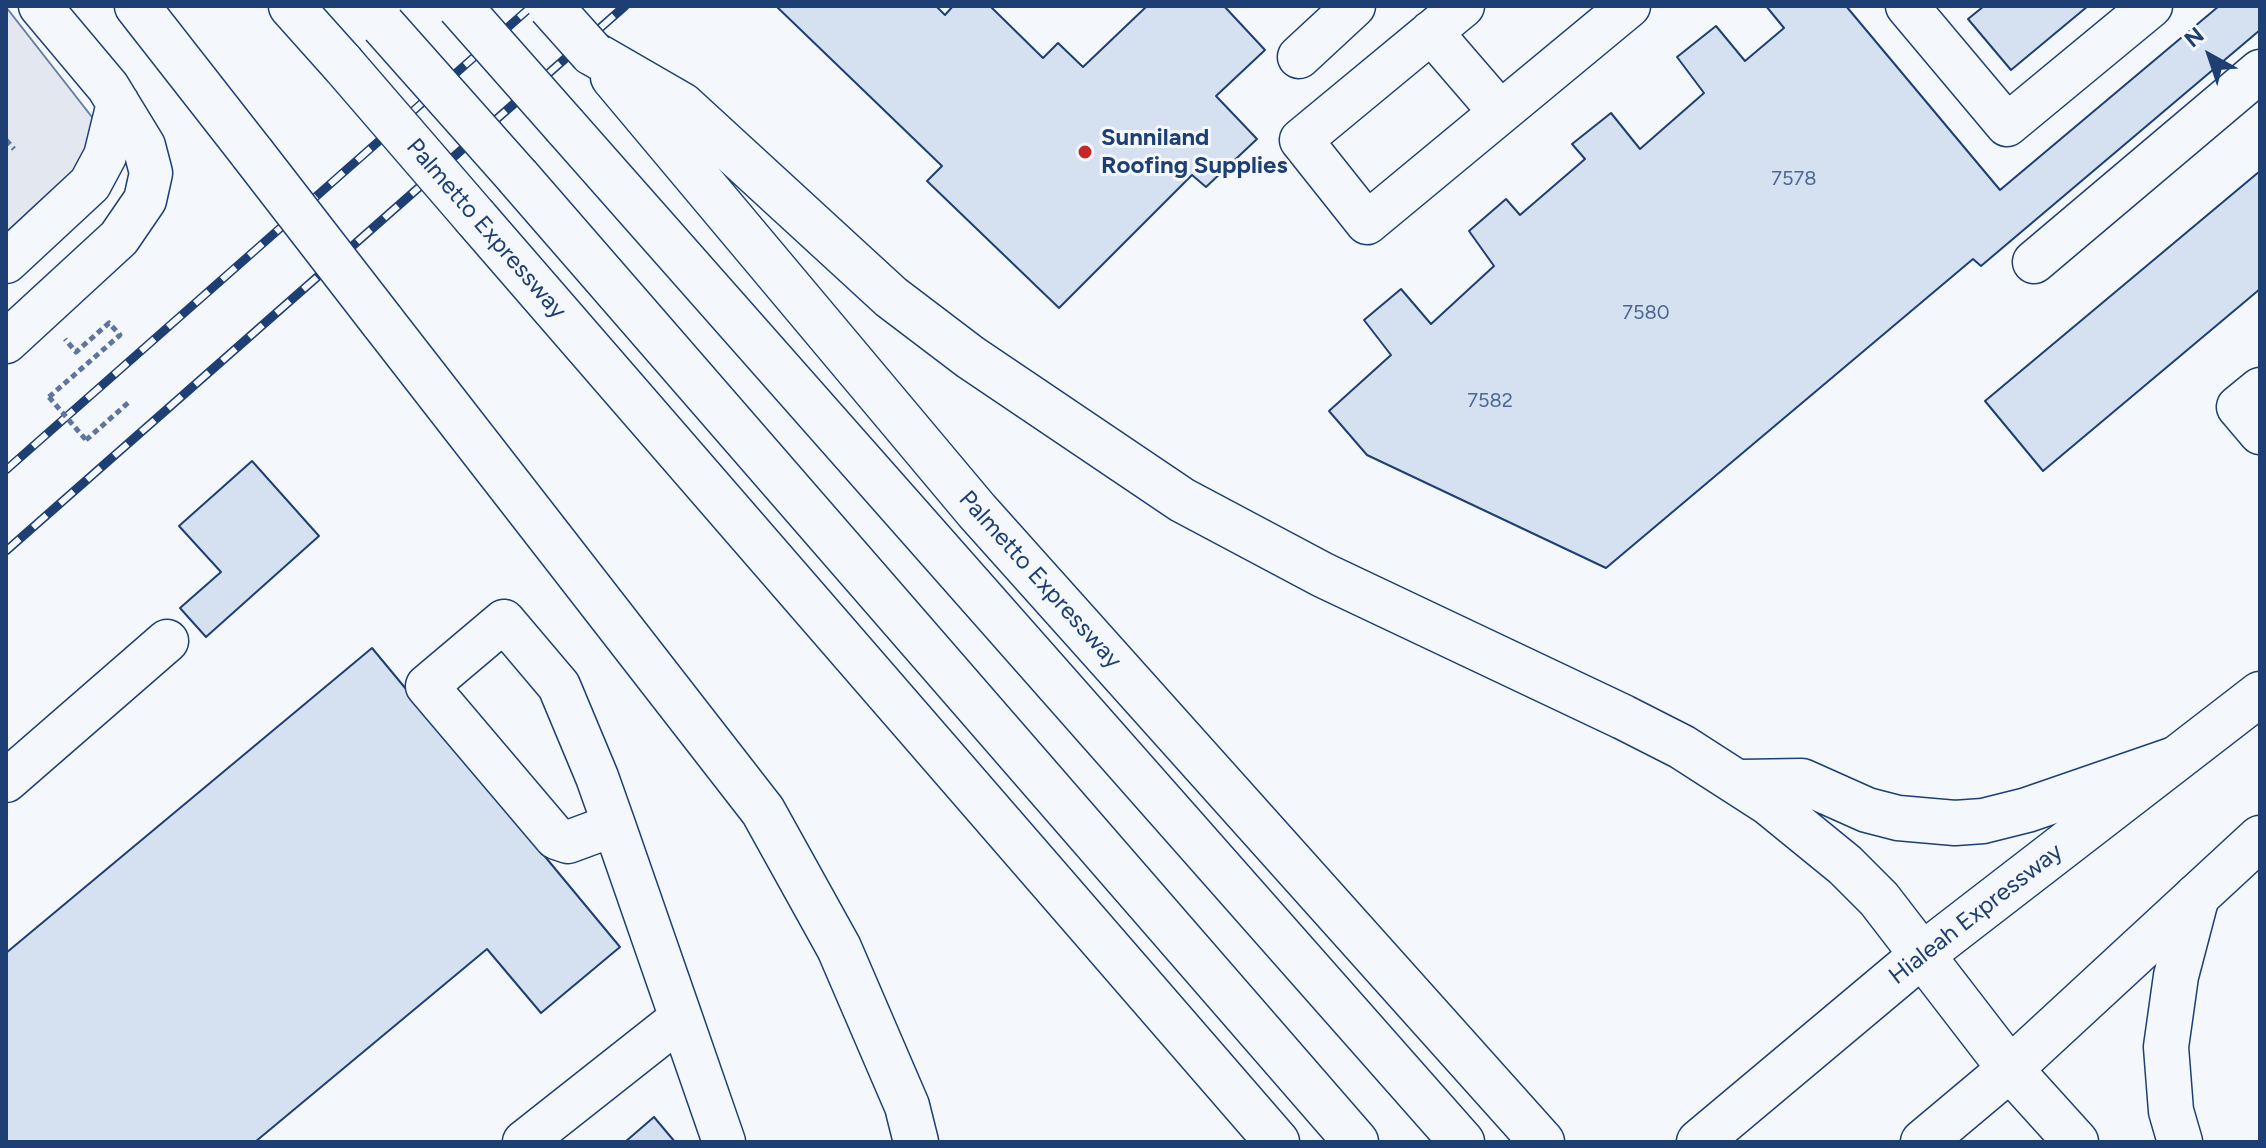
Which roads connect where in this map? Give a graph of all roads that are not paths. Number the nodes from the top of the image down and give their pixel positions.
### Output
1 (40, 6) edge
2 (137, 6) edge
3 (291, 6) edge
4 (459, 6) edge
5 (550, 6) edge
6 (1354, 6) edge
7 (1629, 6) edge
8 (1907, 6) edge
9 (2151, 6) edge
10 (375, 15) edge
11 (1447, 19) edge
12 (1299, 57) dead end
13 (612, 69) junction
14 (2260, 71) edge
15 (118, 103) junction
16 (1500, 112) junction
17 (6, 262) edge
18 (2034, 262) dead end
19 (6, 342) edge
20 (2260, 389) edge
21 (2260, 433) edge
22 (167, 641) dead end
23 (2260, 694) edge
24 (2172, 760) junction
25 (6, 781) edge
26 (1741, 782) junction
27 (614, 825) junction
28 (2260, 838) edge
29 (2197, 896) junction
30 (1922, 955) junction
31 (681, 1018) junction
32 (2010, 1069) junction
33 (524, 1142) edge
34 (724, 1142) edge
35 (916, 1142) edge
36 (1277, 1142) edge
37 (1356, 1142) edge
38 (1462, 1142) edge
39 (1542, 1142) edge
40 (1699, 1142) edge
41 (1923, 1142) edge
42 (2076, 1142) edge
43 (2180, 1142) edge

1 - 15 street
2 - 35 main road, bridge
3 - 36 main road, Palmetto Expressway, bridge
4 - 38 main road, bridge
5 - 13 main road, Palmetto Expressway, bridge
6 - 12 street
7 - 16 street
8 - 9 street
10 - 37 main road, bridge
11 - 16 street
11 - 16 street
13 - 26 main road
13 - 39 main road, Palmetto Expressway
14 - 18 street
15 - 17 street
15 - 19 street
20 - 21 street
22 - 25 street
23 - 24 main road, Hialeah Expressway
24 - 26 main road
24 - 30 main road, Hialeah Expressway
26 - 30 main road
27 - 27 street
27 - 31 street
28 - 29 main road
29 - 32 main road
29 - 43 main road
30 - 32 main road
30 - 40 main road, Hialeah Expressway
31 - 33 street
31 - 34 street
32 - 41 main road
32 - 42 main road

